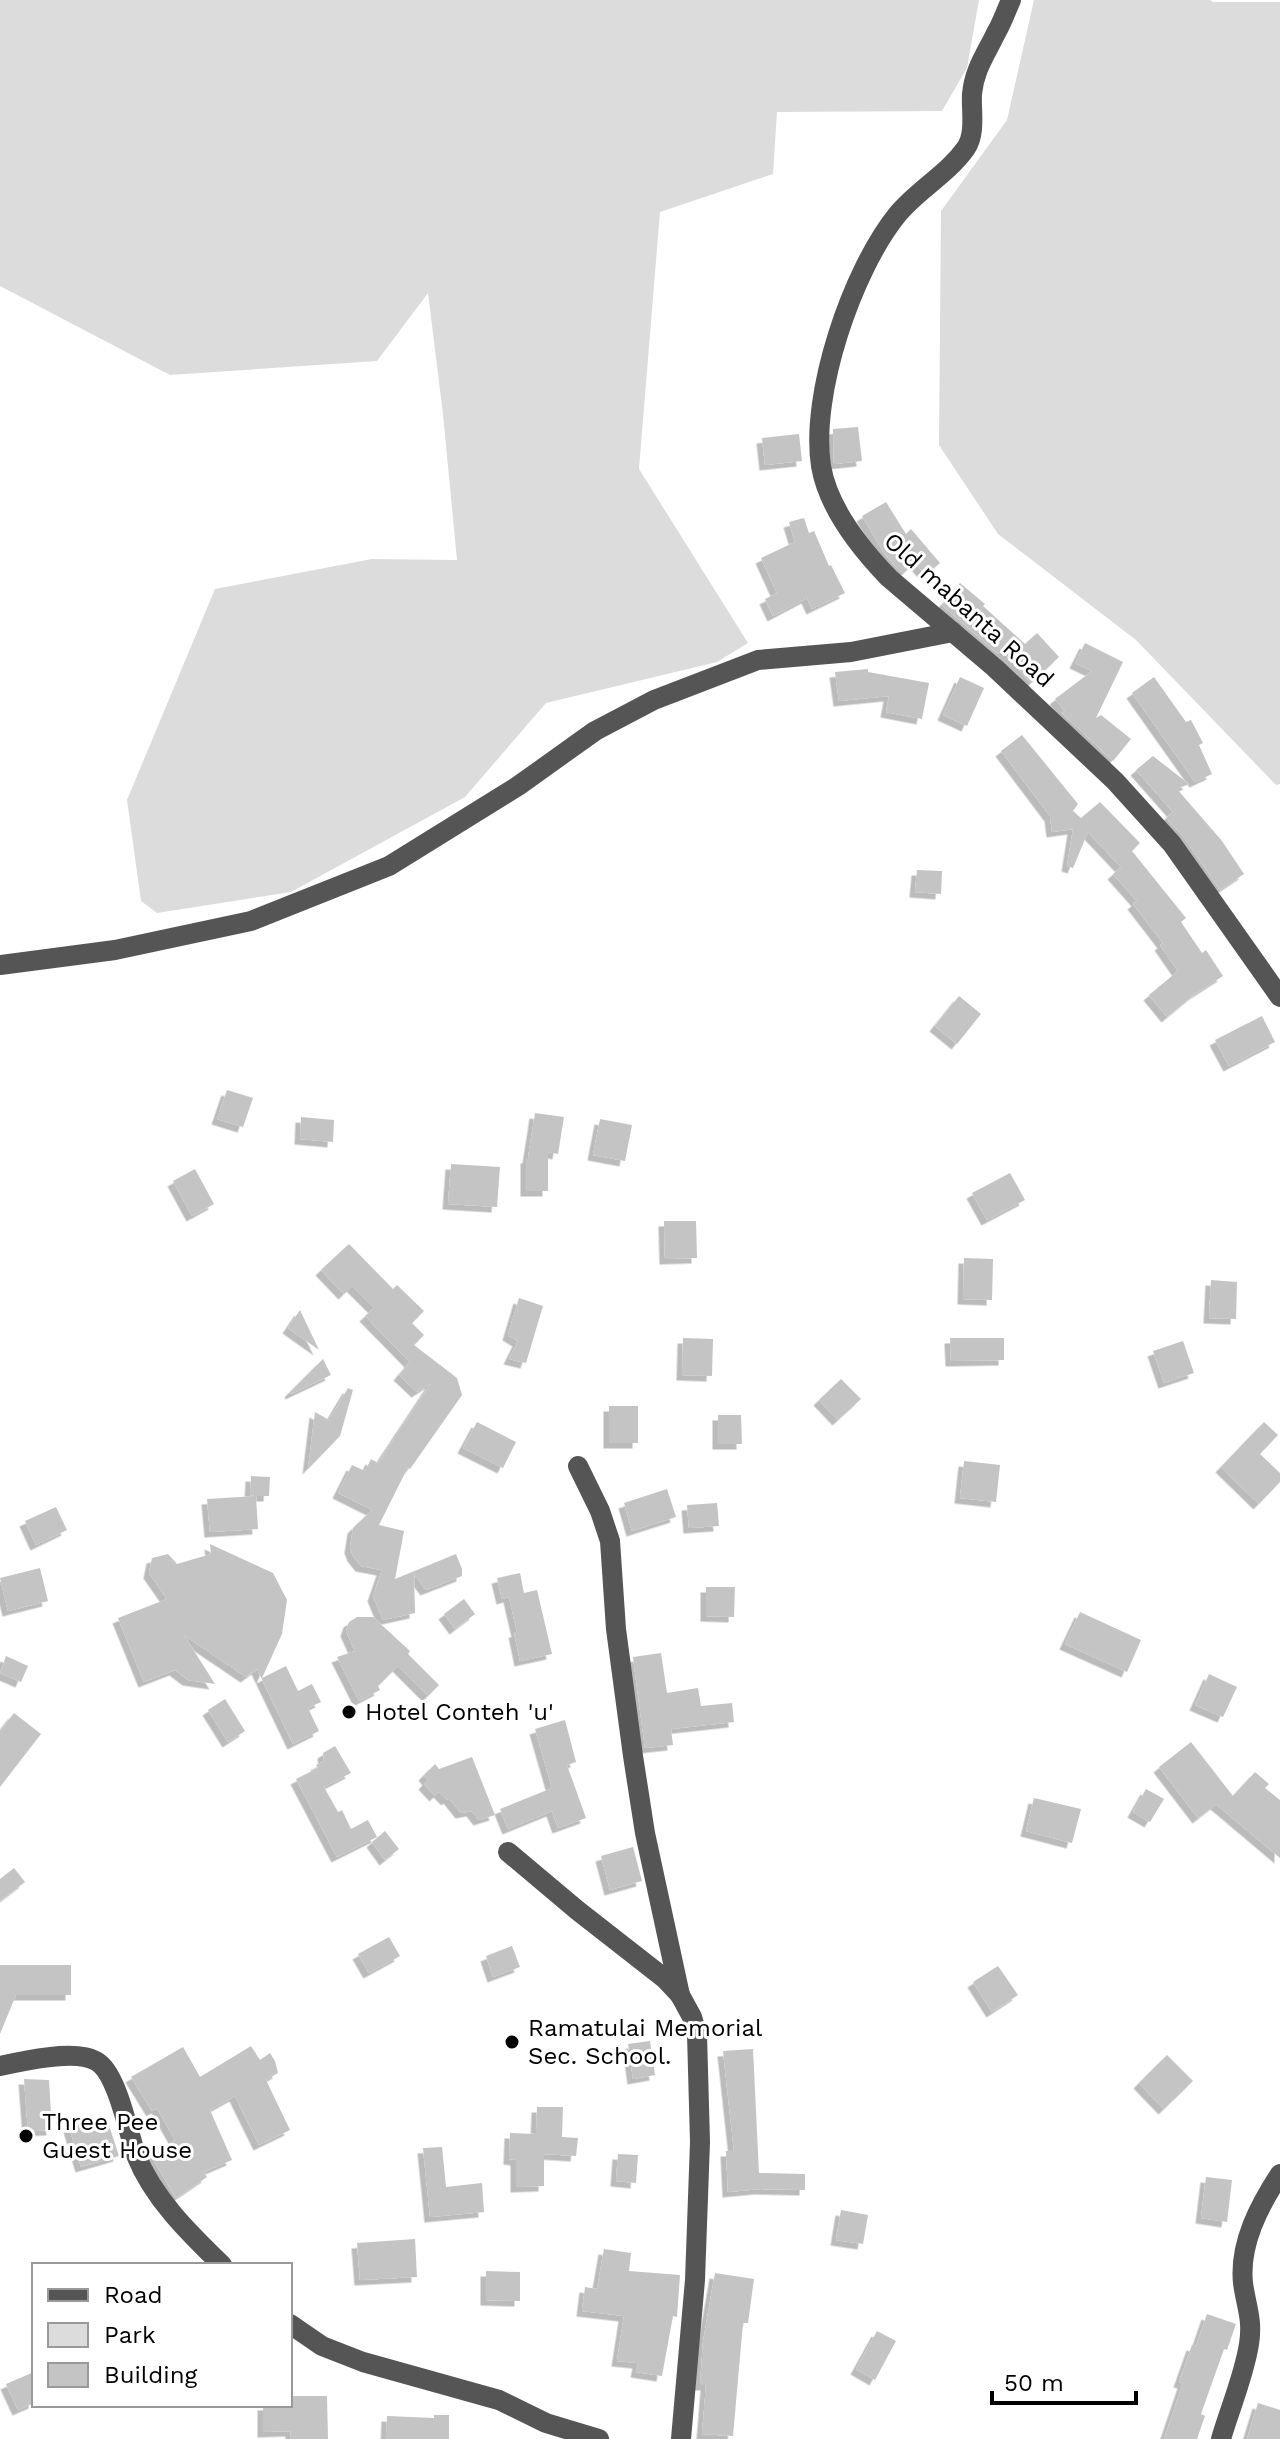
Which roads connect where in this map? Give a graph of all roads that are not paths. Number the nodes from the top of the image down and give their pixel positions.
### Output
1 (1011, 0) edge
2 (953, 632) junction
3 (0, 965) edge
4 (1279, 991) edge
5 (578, 1466) dead end
6 (508, 1852) dead end
7 (680, 1995) junction
8 (0, 2066) edge
9 (1280, 2174) edge
10 (220, 2263) edge
11 (292, 2325) edge
12 (599, 2439) edge
13 (681, 2439) edge
14 (1221, 2439) edge

1 - 2 street, Old mabanta Road
2 - 3 street
2 - 4 street, Old mabanta Road
5 - 7 street
6 - 7 street
7 - 13 street
8 - 10 street
9 - 14 street
11 - 12 street

